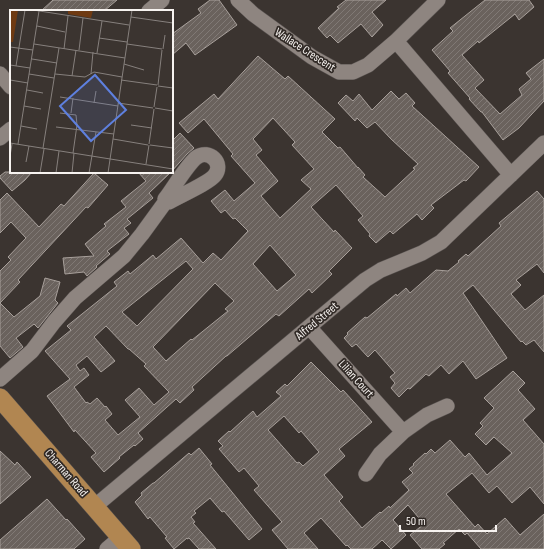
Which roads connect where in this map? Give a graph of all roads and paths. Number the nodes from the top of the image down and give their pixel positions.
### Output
1 (162, 0) edge
2 (238, 0) edge
3 (438, 0) edge
4 (150, 10) edge
5 (396, 42) junction
6 (0, 74) edge
7 (10, 86) edge
8 (10, 130) edge
9 (0, 138) edge
10 (544, 144) edge
11 (511, 175) junction
12 (166, 201) dead end
13 (309, 327) junction
14 (0, 379) edge
15 (0, 398) edge
16 (447, 406) dead end
17 (403, 432) junction
18 (366, 474) dead end
19 (94, 507) junction
20 (120, 545) edge

1 - 4 street
2 - 5 street, Wallace Crescent
3 - 5 street, Wallace Crescent
5 - 11 street
6 - 7 street
8 - 9 street
10 - 11 street, Alfred Street
11 - 13 street, Alfred Street
12 - 14 street
13 - 17 street, Lilian Court
13 - 19 street, Alfred Street
15 - 19 main road, Charman Road
16 - 17 street
17 - 18 street
19 - 20 main road, Charman Road

